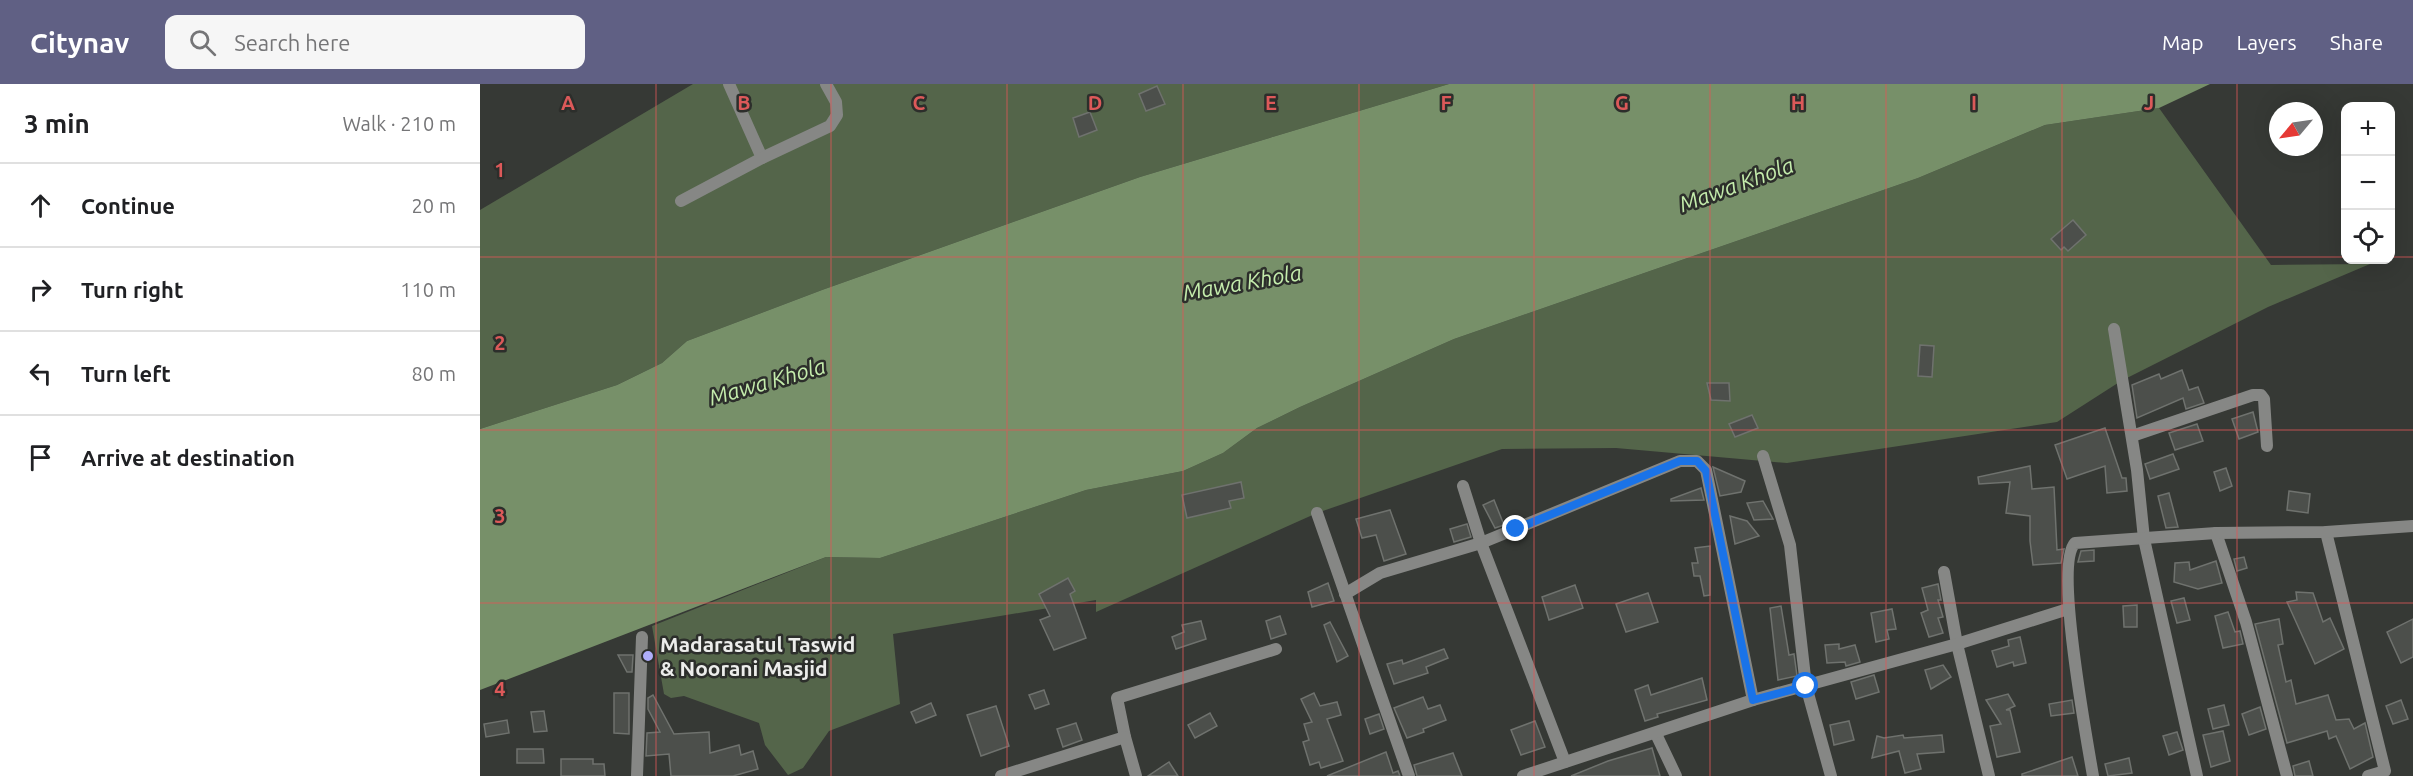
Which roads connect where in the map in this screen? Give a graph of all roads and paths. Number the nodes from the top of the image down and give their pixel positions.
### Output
1 (729, 84) edge
2 (826, 84) edge
3 (762, 158) junction
4 (681, 201) dead end
5 (2114, 329) dead end
6 (2132, 436) junction
7 (2267, 447) dead end
8 (1763, 456) dead end
9 (1463, 486) dead end
10 (1317, 513) dead end
11 (2413, 526) edge
12 (2326, 532) junction
13 (2216, 533) junction
14 (2144, 539) junction
15 (1480, 543) junction
16 (1944, 572) dead end
17 (1345, 594) junction
18 (2068, 609) junction
19 (642, 638) dead end
20 (1957, 644) junction
21 (1276, 649) dead end
22 (1806, 686) junction
23 (1753, 700) junction
24 (1656, 734) junction
25 (1125, 737) junction
26 (1565, 762) junction
27 (1541, 773) edge
28 (2385, 774) edge
29 (637, 776) edge
30 (1001, 776) edge
31 (1136, 776) edge
32 (1409, 776) edge
33 (1523, 776) edge
34 (1676, 776) edge
35 (1831, 776) edge
36 (1989, 776) edge
37 (2093, 776) edge
38 (2197, 776) edge
39 (2287, 776) edge
40 (2368, 776) edge

1 - 3 street
2 - 3 street
3 - 4 street
5 - 6 street
6 - 7 street
6 - 14 street
8 - 22 street
9 - 15 street
10 - 17 street
11 - 12 street
12 - 13 street
12 - 28 street
13 - 14 street
13 - 39 street
14 - 18 street
14 - 38 street
15 - 17 street
15 - 23 street
15 - 26 street
16 - 20 street
17 - 32 street
18 - 20 street
18 - 37 street
19 - 29 street
20 - 22 street
20 - 36 street
21 - 25 street
22 - 23 street
22 - 35 street
23 - 24 street
24 - 26 street
24 - 34 street
25 - 30 street
25 - 31 street
26 - 27 street
27 - 33 street
28 - 40 street

